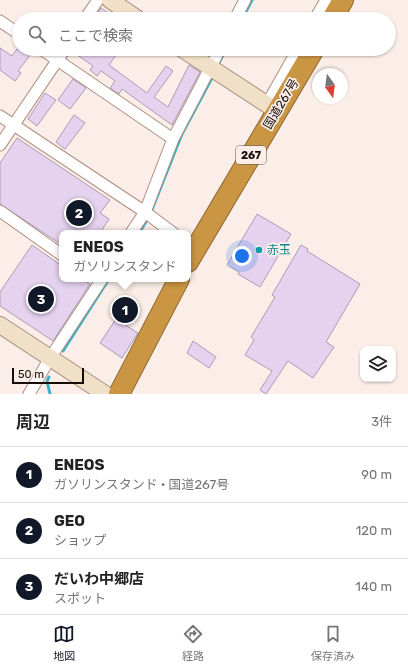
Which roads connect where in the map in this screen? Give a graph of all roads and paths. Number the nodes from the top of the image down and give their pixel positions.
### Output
1 (98, 0) edge
2 (110, 0) edge
3 (245, 0) edge
4 (326, 0) edge
5 (343, 0) edge
6 (90, 12) edge
7 (128, 12) edge
8 (239, 12) edge
9 (319, 12) edge
10 (336, 12) edge
11 (0, 21) edge
12 (12, 29) edge
13 (52, 56) edge
14 (61, 56) edge
15 (192, 56) edge
16 (218, 56) edge
17 (295, 56) edge
18 (309, 56) edge
19 (58, 60) junction
20 (213, 70) junction
21 (272, 107) junction
22 (0, 116) edge
23 (14, 125) junction
24 (173, 139) junction
25 (0, 145) edge
26 (0, 211) edge
27 (148, 214) junction
28 (135, 230) edge
29 (169, 230) edge
30 (191, 250) edge
31 (59, 253) edge
32 (98, 282) edge
33 (177, 282) edge
34 (0, 324) edge
35 (50, 358) junction
36 (29, 394) edge
37 (106, 394) edge
38 (119, 394) edge

1 - 6 street
2 - 7 street
3 - 8 street
4 - 9 street
5 - 10 highway
11 - 12 street
13 - 19 street
14 - 19 street
15 - 20 street
16 - 20 street
17 - 21 street
18 - 21 highway, 国道267号 / 267
19 - 23 street
19 - 24 street
20 - 21 street
20 - 24 street
21 - 30 highway, 国道267号 / 267
22 - 23 street
23 - 25 street
23 - 27 street
24 - 27 street
26 - 31 street
27 - 28 street
27 - 29 street
32 - 35 street
33 - 38 highway
34 - 35 street
35 - 36 street
35 - 37 street

